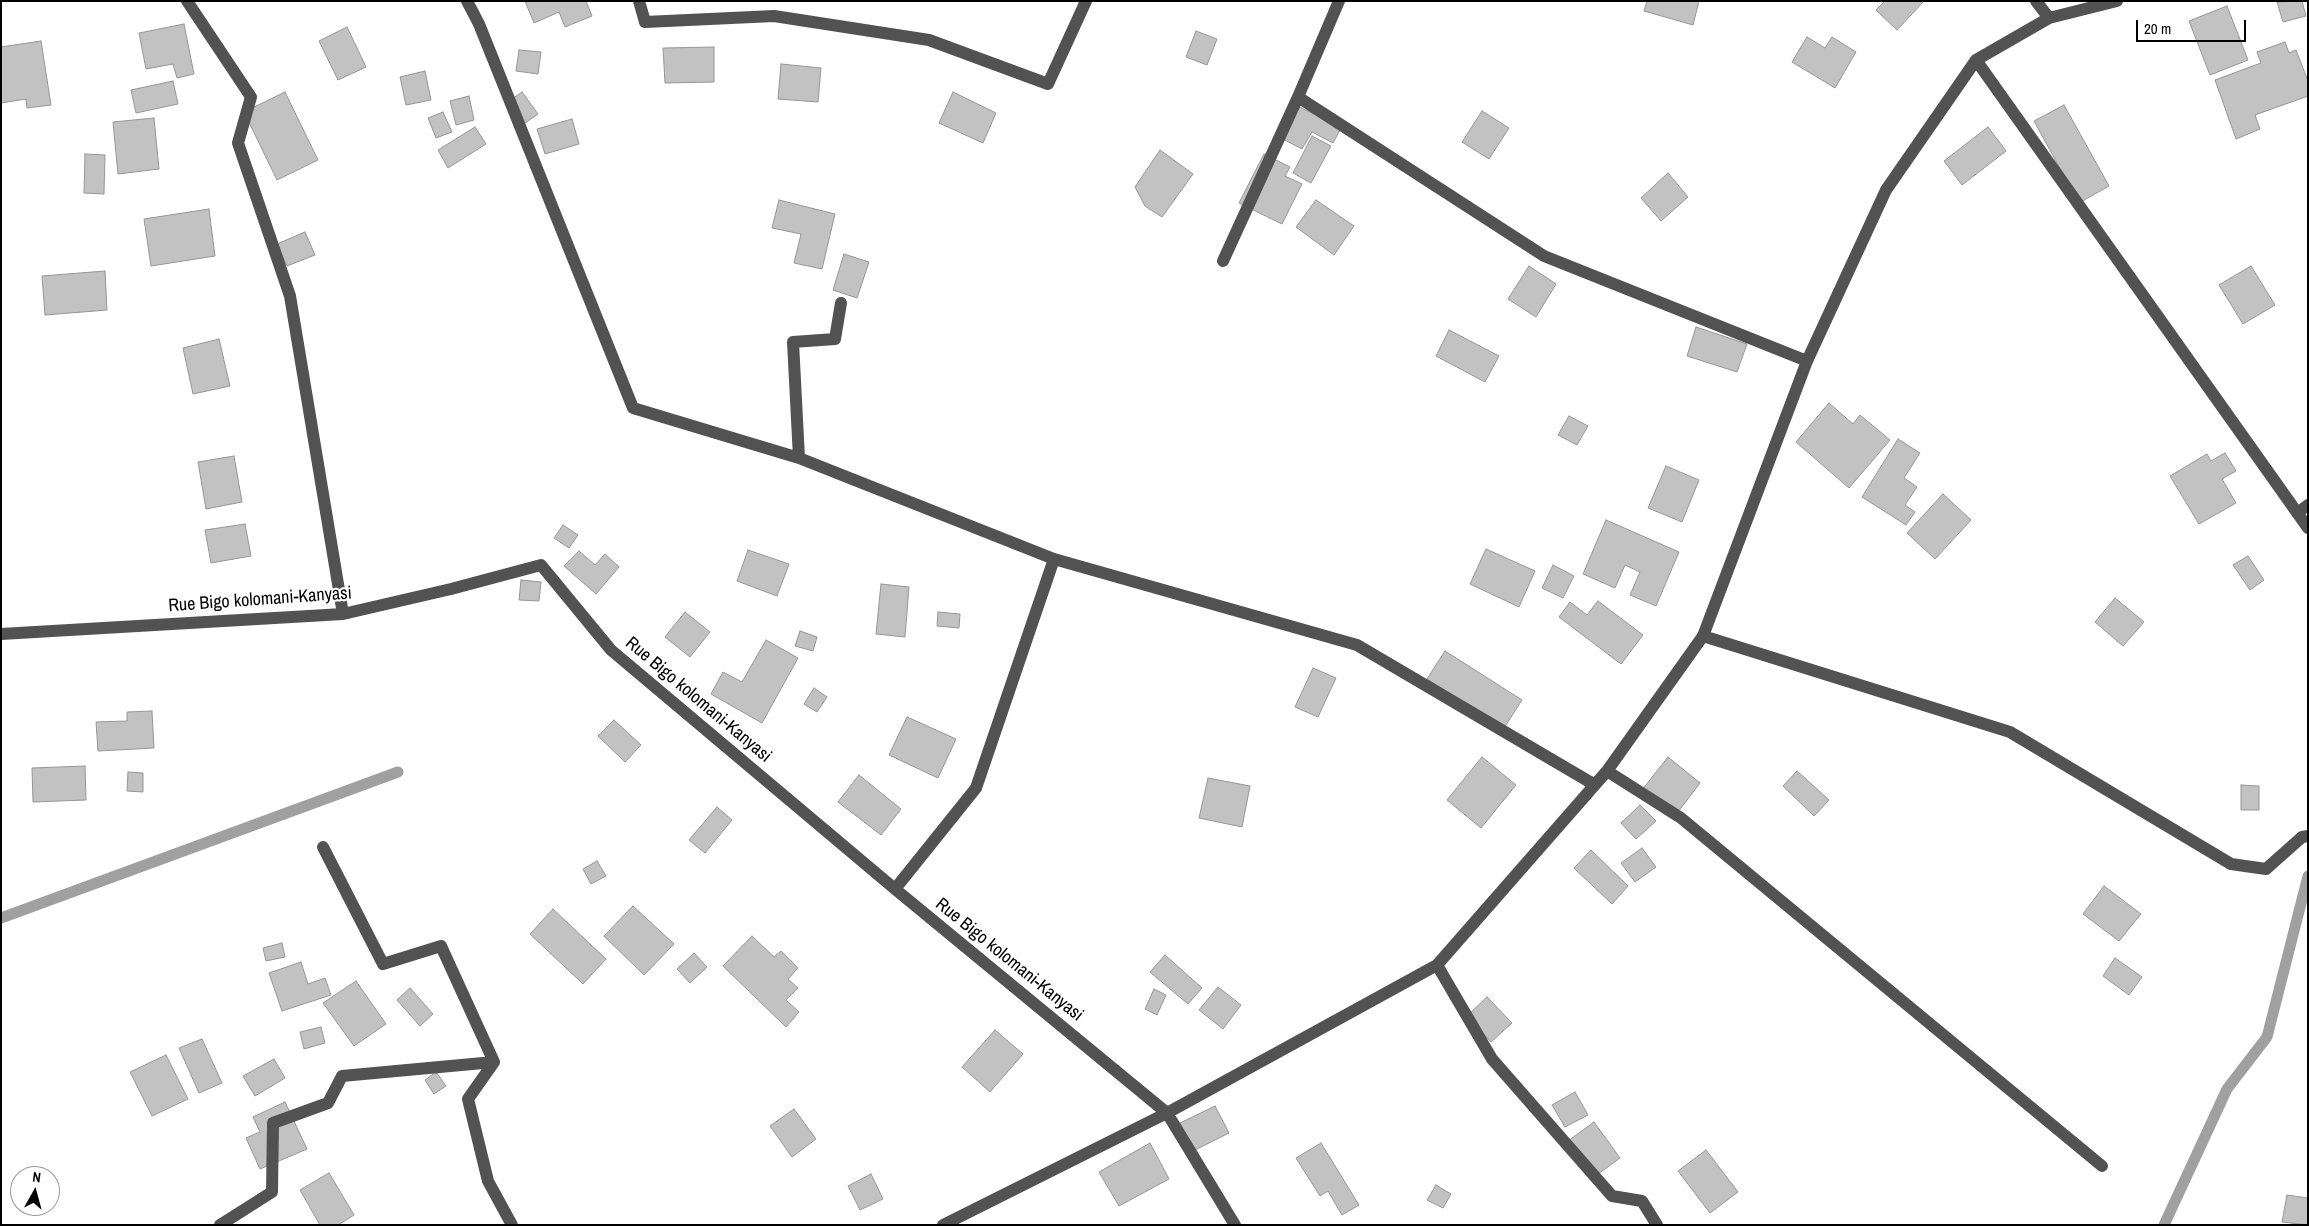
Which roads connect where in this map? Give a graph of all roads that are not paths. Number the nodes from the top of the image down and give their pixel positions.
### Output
1 (187, 1) edge
2 (467, 1) edge
3 (639, 1) edge
4 (1086, 1) edge
5 (1339, 1) edge
6 (2036, 1) edge
7 (2117, 1) edge
8 (2049, 18) junction
9 (1976, 60) junction
10 (1298, 97) junction
11 (1223, 261) dead end
12 (841, 303) dead end
13 (1807, 361) junction
14 (798, 458) junction
15 (2303, 509) edge
16 (2308, 528) edge
17 (1054, 559) junction
18 (343, 614) junction
19 (1, 634) edge
20 (1703, 636) junction
21 (1607, 771) junction
22 (1595, 785) junction
23 (2308, 836) edge
24 (323, 847) dead end
25 (895, 889) junction
26 (1437, 965) junction
27 (494, 1062) junction
28 (1167, 1113) junction
29 (2102, 1166) dead end
30 (220, 1225) edge
31 (512, 1225) edge
32 (943, 1225) edge
33 (1235, 1225) edge
34 (1657, 1225) edge

1 - 18 street
2 - 14 street
3 - 4 street
5 - 10 street
6 - 8 street
7 - 8 street
8 - 9 street
9 - 13 street
9 - 15 street
10 - 11 street
10 - 13 street
12 - 14 street
13 - 20 street
14 - 17 street
15 - 16 street
17 - 22 street
17 - 25 street
18 - 19 street, Rue Bigo kolomani-Kanyasi
18 - 25 street, Rue Bigo kolomani-Kanyasi
20 - 21 street
20 - 23 street
21 - 22 street
21 - 29 street
22 - 26 street
24 - 27 street
25 - 28 street, Rue Bigo kolomani-Kanyasi
26 - 28 street
26 - 34 street
27 - 30 street
27 - 31 street
28 - 32 street
28 - 33 street, Rue Bigo kolomani-Kanyasi

